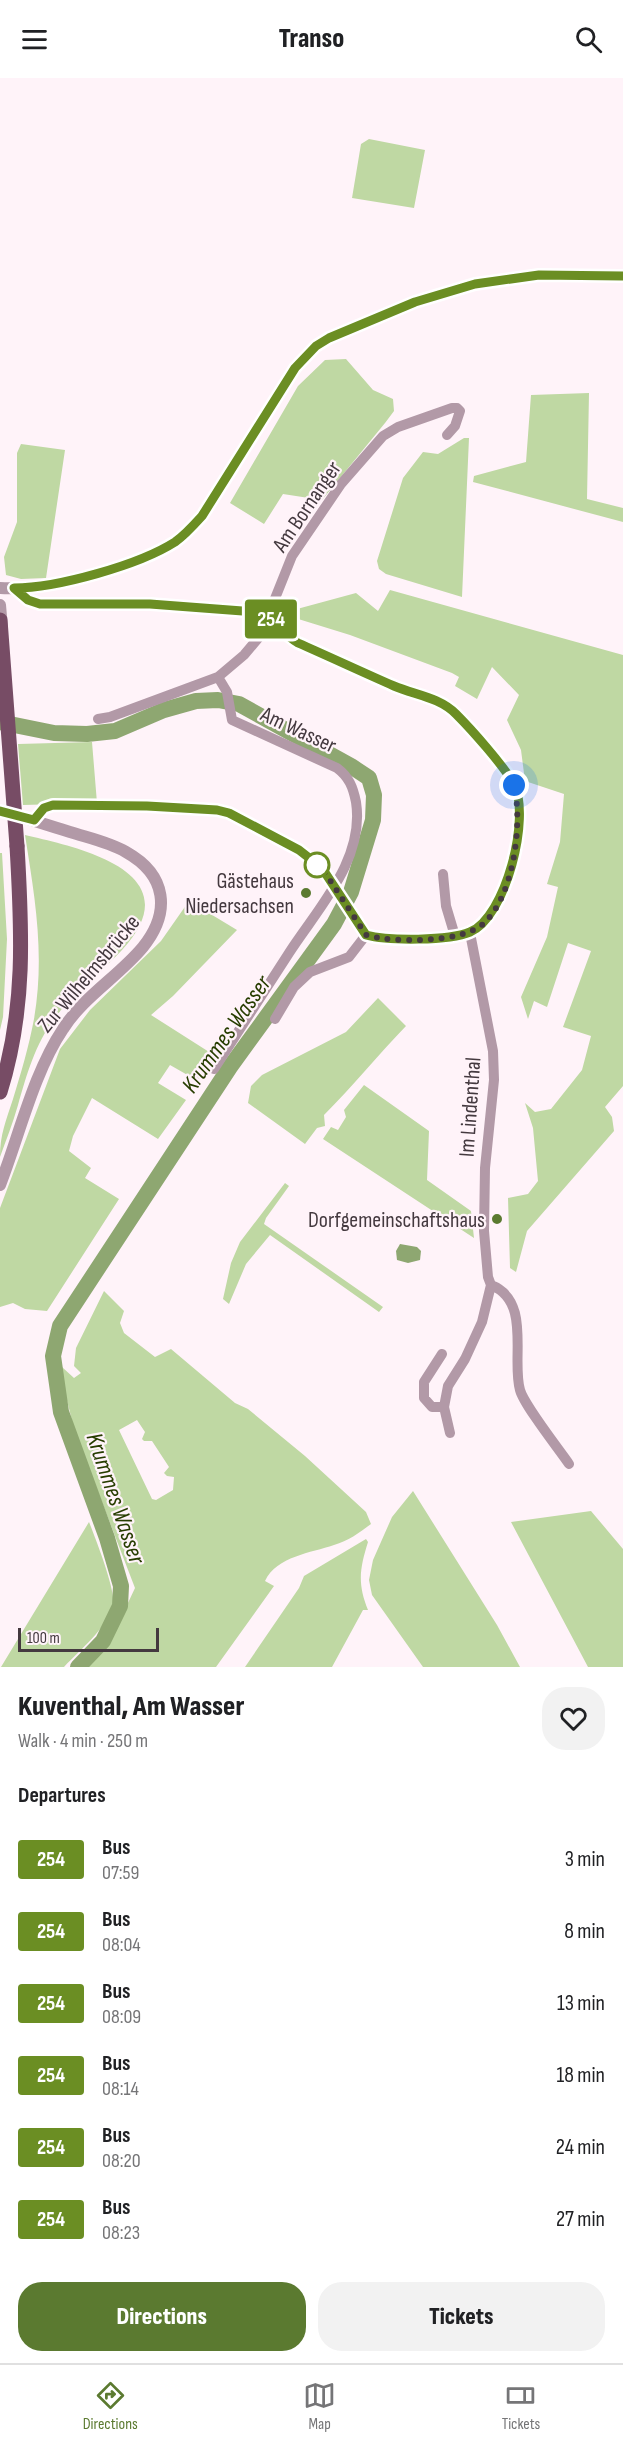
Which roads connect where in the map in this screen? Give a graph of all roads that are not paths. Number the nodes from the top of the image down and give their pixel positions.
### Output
1 (623, 276) edge
2 (447, 435) dead end
3 (0, 588) edge
4 (14, 588) junction
5 (0, 606) edge
6 (268, 617) junction
7 (0, 620) edge
8 (218, 677) junction
9 (98, 719) dead end
10 (0, 811) edge
11 (16, 815) junction
12 (34, 820) junction
13 (443, 873) dead end
14 (334, 887) junction
15 (470, 933) junction
16 (366, 935) junction
17 (455, 936) junction
18 (275, 1019) dead end
19 (214, 1069) dead end
20 (0, 1092) edge
21 (0, 1185) edge
22 (491, 1285) junction
23 (442, 1354) dead end
24 (444, 1407) junction
25 (450, 1433) dead end
26 (569, 1464) dead end

1 - 4 street
2 - 6 street, Am Bornanger
3 - 4 street
4 - 6 street
5 - 11 street, bridge
6 - 8 street, Am Bornanger
6 - 15 street
7 - 20 main road, bridge
8 - 9 street, Am Bornanger
8 - 14 street, Am Wasser
10 - 11 street, Zur Wilhelmsbrücke
11 - 12 street, Zur Wilhelmsbrücke
12 - 14 street
12 - 21 street, Zur Wilhelmsbrücke
13 - 17 street
14 - 16 street
14 - 19 street, Am Wasser
15 - 17 street
15 - 22 street, Im Lindenthal
16 - 17 street
16 - 18 street
22 - 24 street
22 - 26 street
23 - 24 street
24 - 25 street

